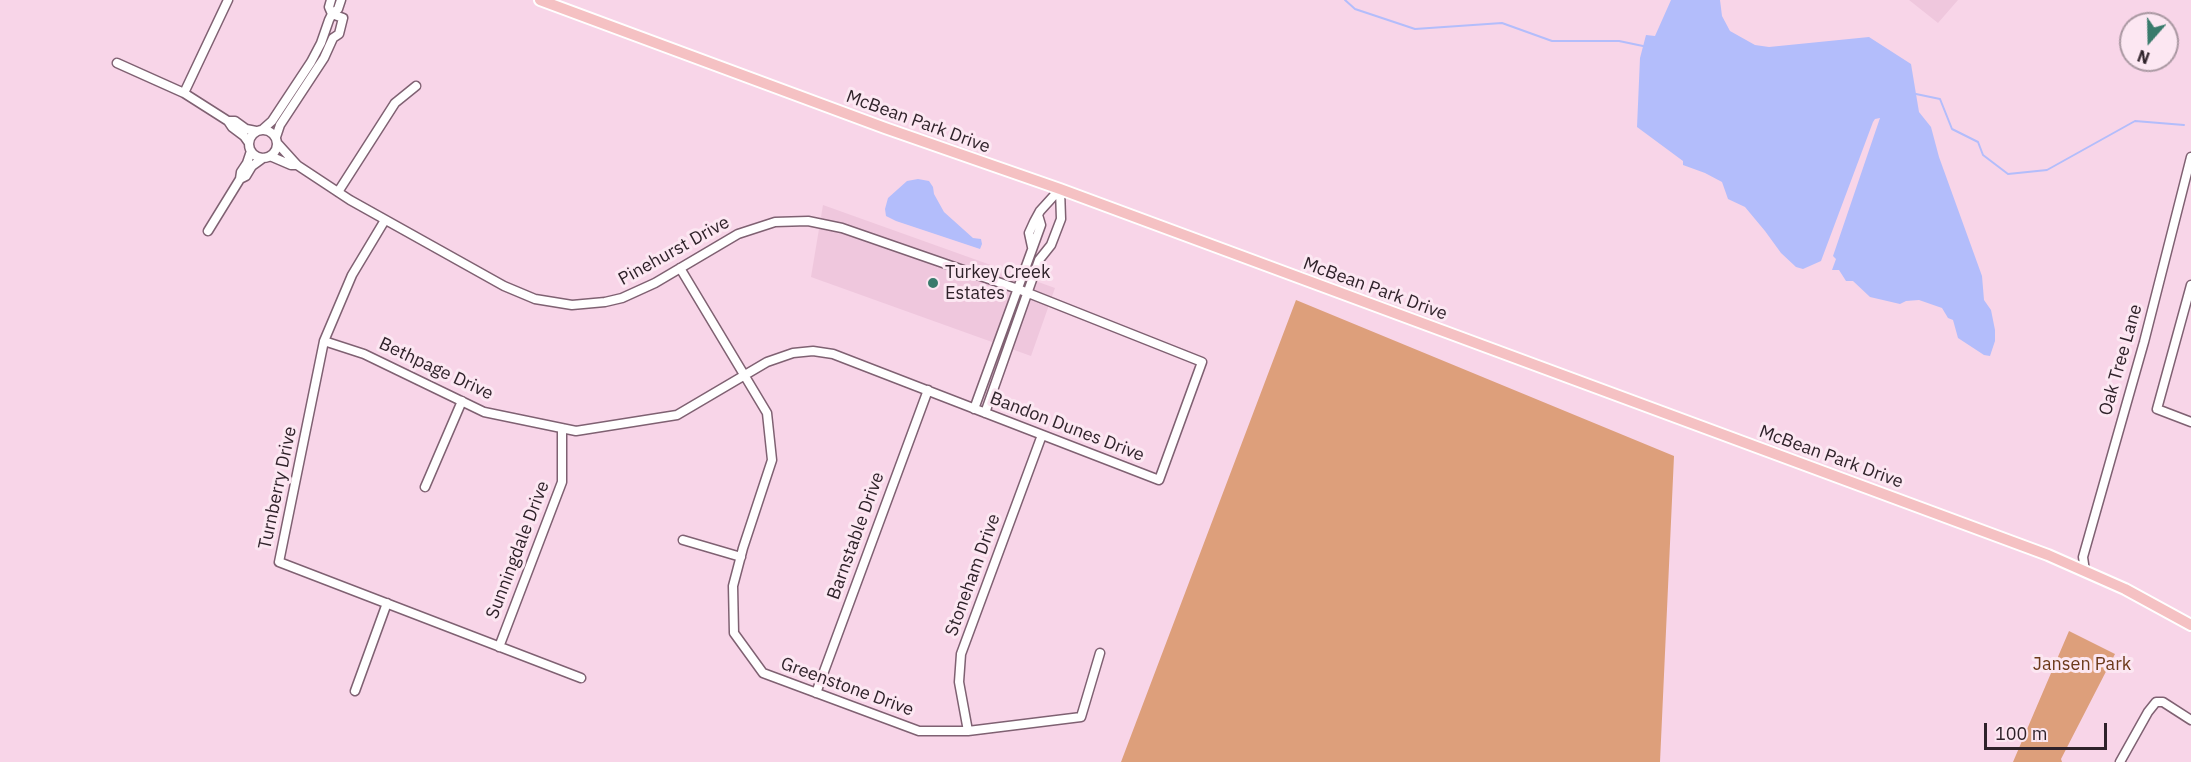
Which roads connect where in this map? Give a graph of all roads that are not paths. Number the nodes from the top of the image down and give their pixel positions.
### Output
1 (228, 0) edge
2 (331, 0) edge
3 (341, 0) edge
4 (540, 0) edge
5 (332, 14) junction
6 (117, 63) dead end
7 (416, 86) dead end
8 (184, 93) junction
9 (228, 121) junction
10 (260, 130) junction
11 (277, 140) junction
12 (250, 147) junction
13 (267, 157) junction
14 (2191, 157) edge
15 (297, 165) junction
16 (240, 179) junction
17 (1060, 189) junction
18 (338, 192) junction
19 (385, 220) junction
20 (207, 231) dead end
21 (1032, 247) junction
22 (1045, 252) junction
23 (680, 268) junction
24 (2191, 285) edge
25 (1018, 289) junction
26 (1027, 293) junction
27 (324, 341) junction
28 (744, 375) junction
29 (928, 390) junction
30 (462, 401) junction
31 (974, 409) junction
32 (985, 413) junction
33 (2191, 422) edge
34 (562, 428) junction
35 (1042, 435) junction
36 (425, 488) dead end
37 (683, 540) dead end
38 (741, 557) junction
39 (2085, 571) junction
40 (387, 603) junction
41 (2191, 625) edge
42 (499, 647) junction
43 (1100, 653) dead end
44 (581, 678) dead end
45 (355, 691) dead end
46 (816, 693) junction
47 (2191, 720) edge
48 (968, 731) junction
49 (2120, 762) edge

1 - 8 street
2 - 5 street
3 - 5 street
4 - 17 main road, McBean Park Drive
5 - 10 street
5 - 11 street
6 - 8 street
7 - 18 street
8 - 9 street
9 - 10 street
9 - 12 street
10 - 11 street
10 - 12 street
11 - 13 street
11 - 15 street, Pinehurst Drive
12 - 13 street
12 - 16 street
13 - 15 street, Pinehurst Drive
13 - 16 street
14 - 39 street, Oak Tree Lane
15 - 18 street, Pinehurst Drive
16 - 20 street
17 - 21 street
17 - 22 street
17 - 39 main road, McBean Park Drive
18 - 19 street, Pinehurst Drive
19 - 23 street, Pinehurst Drive
19 - 27 street, Turnberry Drive
21 - 22 street
21 - 25 street
22 - 26 street
23 - 25 street, Pinehurst Drive
23 - 28 street, Greenstone Drive
24 - 33 street
25 - 26 street, Pinehurst Drive
25 - 31 street
26 - 32 street
26 - 35 street, Bandon Dunes Drive
27 - 30 street, Bethpage Drive
27 - 40 street, Turnberry Drive
28 - 29 street, Bethpage Drive
28 - 34 street, Bethpage Drive
28 - 38 street, Greenstone Drive
29 - 31 street, Bethpage Drive
29 - 46 street, Barnstable Drive
30 - 34 street, Bethpage Drive
30 - 36 street
31 - 32 street, Bandon Dunes Drive
32 - 35 street, Bandon Dunes Drive
34 - 42 street, Sunningdale Drive
35 - 48 street, Stoneham Drive
37 - 38 street
38 - 46 street, Greenstone Drive
39 - 41 main road, McBean Park Drive
40 - 42 street, Turnberry Drive
40 - 45 street
42 - 44 street, Turnberry Drive
43 - 48 street, Greenstone Drive
46 - 48 street, Greenstone Drive
47 - 49 street

